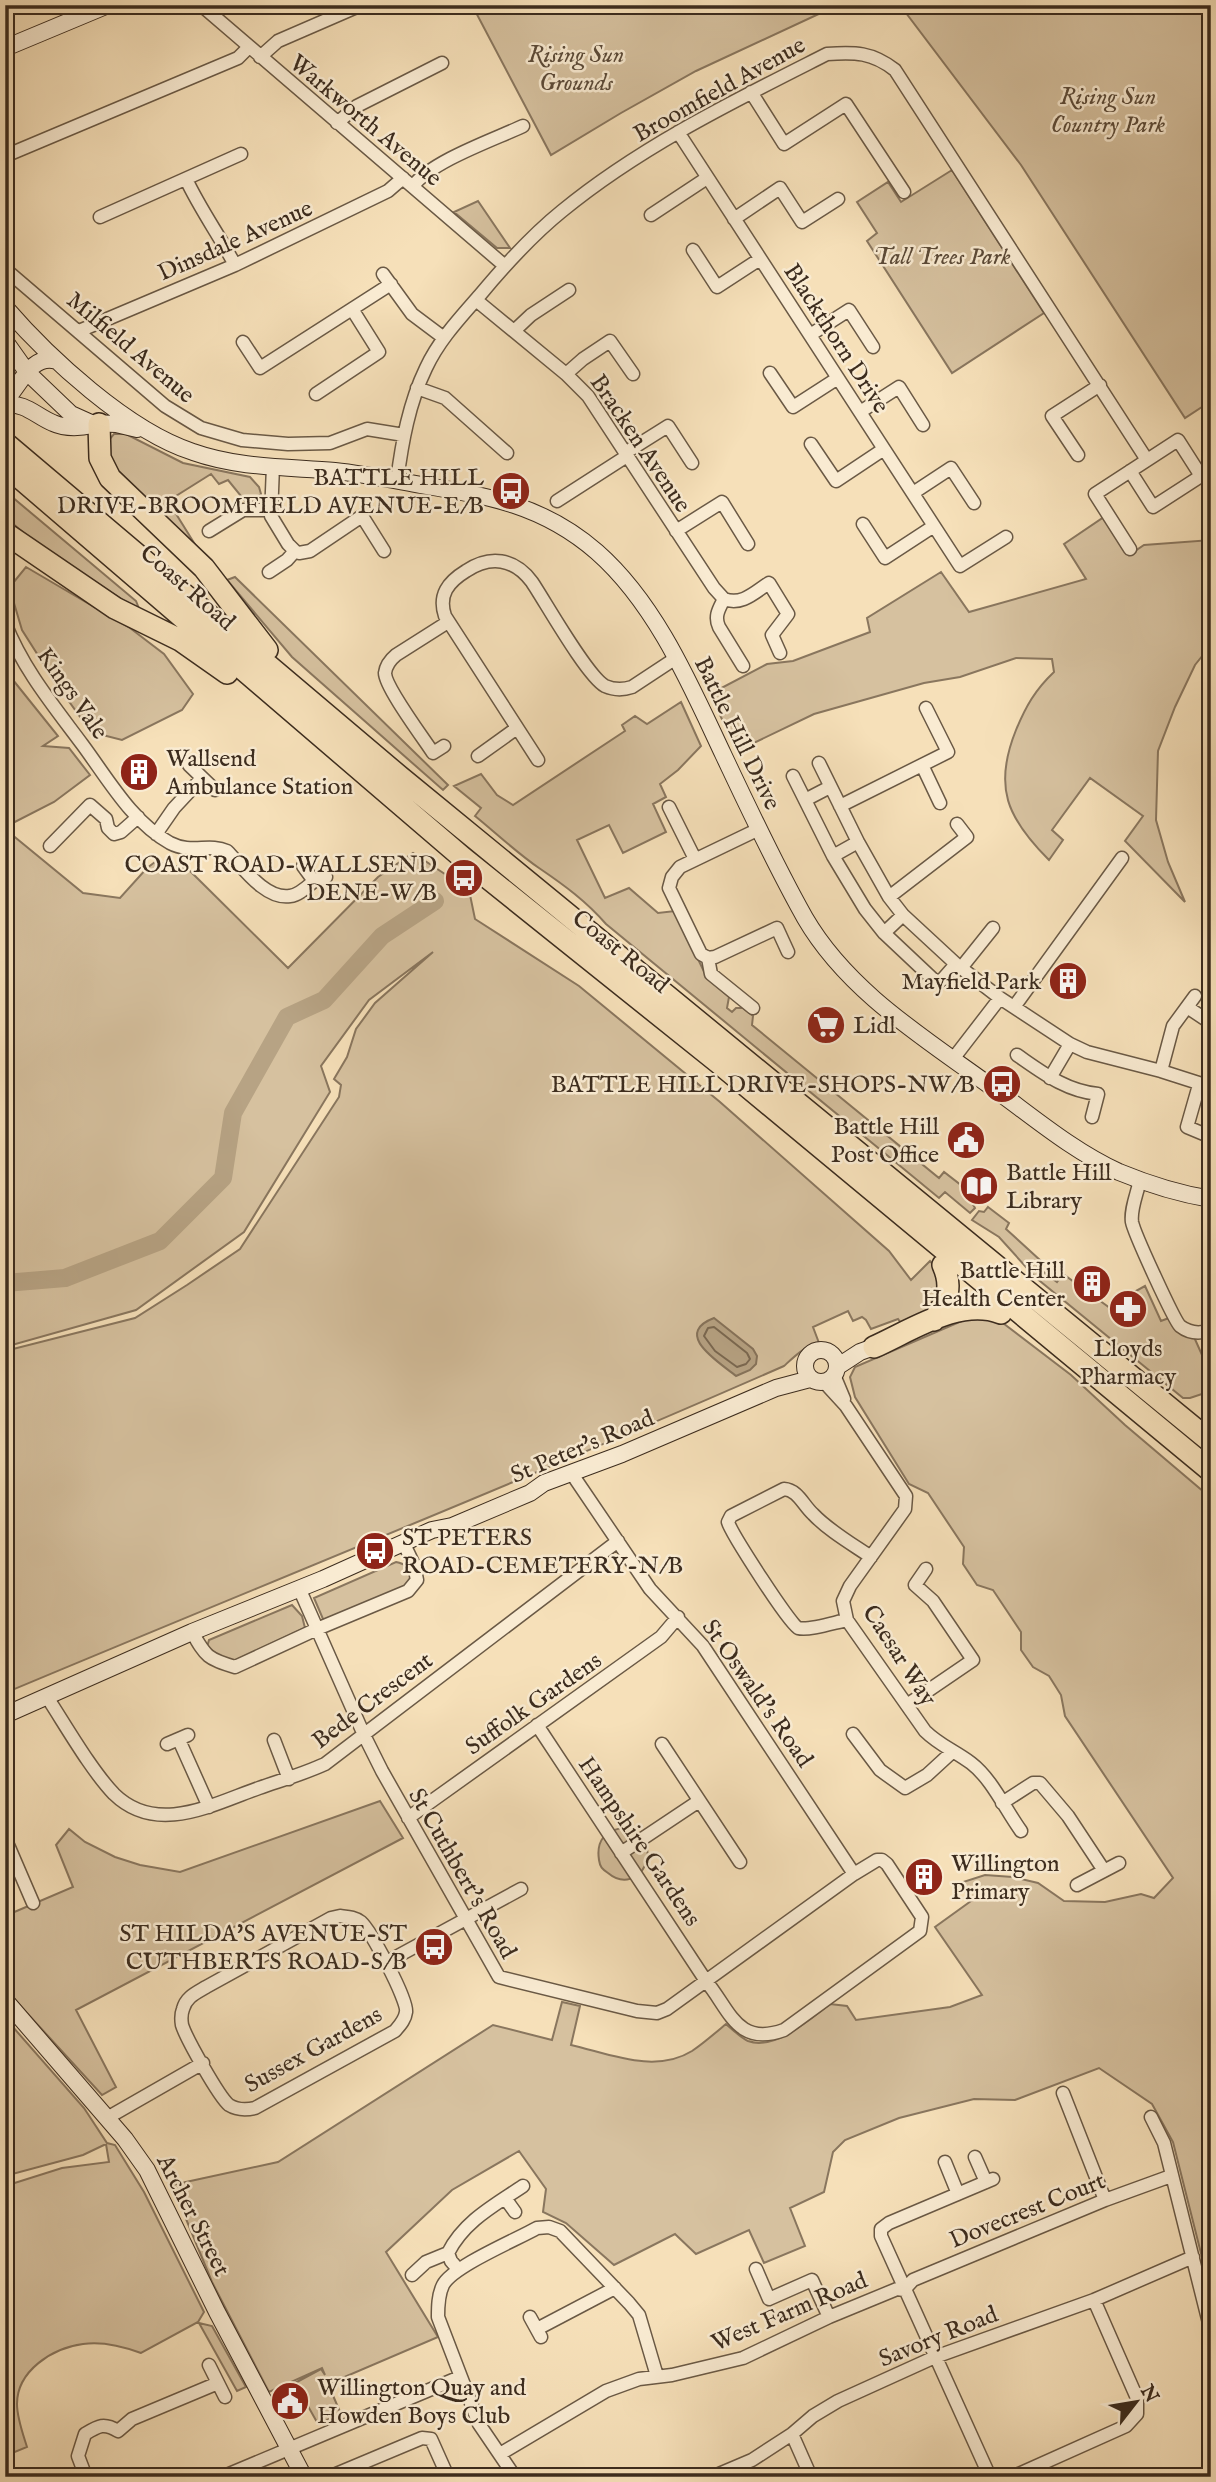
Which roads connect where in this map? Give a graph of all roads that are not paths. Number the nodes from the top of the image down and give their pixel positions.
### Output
1 (108, 5) edge
2 (201, 5) edge
3 (361, 5) edge
4 (249, 47) junction
5 (5, 48) edge
6 (260, 57) junction
7 (442, 63) dead end
8 (751, 92) junction
9 (337, 123) junction
10 (523, 126) dead end
11 (678, 132) junction
12 (241, 154) dead end
13 (5, 156) edge
14 (187, 178) junction
15 (707, 178) junction
16 (408, 182) junction
17 (904, 192) dead end
18 (838, 199) dead end
19 (651, 215) dead end
20 (100, 217) dead end
21 (734, 219) junction
22 (693, 250) dead end
23 (760, 259) junction
24 (235, 265) junction
25 (505, 265) junction
26 (5, 269) edge
27 (569, 290) dead end
28 (476, 300) junction
29 (5, 307) edge
30 (352, 309) junction
31 (79, 331) junction
32 (513, 331) junction
33 (810, 335) junction
34 (444, 338) junction
35 (5, 341) edge
36 (243, 342) dead end
37 (873, 347) dead end
38 (57, 361) junction
39 (27, 372) junction
40 (71, 373) junction
41 (770, 373) dead end
42 (566, 374) junction
43 (632, 374) dead end
44 (838, 378) junction
45 (1100, 385) junction
46 (417, 388) junction
47 (316, 394) dead end
48 (5, 403) edge
49 (860, 412) junction
50 (99, 424) junction
51 (923, 425) dead end
52 (150, 433) junction
53 (404, 435) junction
54 (5, 443) edge
55 (811, 444) dead end
56 (884, 449) junction
57 (507, 453) dead end
58 (626, 455) junction
59 (1078, 456) dead end
60 (1147, 460) junction
61 (692, 463) dead end
62 (5, 465) edge
63 (272, 466) junction
64 (1130, 471) junction
65 (397, 481) junction
66 (912, 493) junction
67 (557, 501) dead end
68 (974, 503) dead end
69 (270, 510) junction
70 (863, 524) dead end
71 (934, 526) junction
72 (209, 531) dead end
73 (676, 531) junction
74 (5, 533) edge
75 (1006, 537) dead end
76 (748, 544) dead end
77 (1130, 549) dead end
78 (295, 551) junction
79 (384, 551) dead end
80 (269, 572) dead end
81 (724, 599) junction
82 (448, 622) junction
83 (5, 623) edge
84 (780, 653) dead end
85 (676, 658) junction
86 (743, 666) dead end
87 (926, 708) dead end
88 (517, 728) junction
89 (444, 746) dead end
90 (478, 756) dead end
91 (538, 761) dead end
92 (819, 763) dead end
93 (189, 765) dead end
94 (922, 765) junction
95 (793, 776) dead end
96 (400, 777) junction
97 (202, 778) junction
98 (830, 787) junction
99 (215, 790) dead end
100 (806, 800) junction
101 (940, 803) dead end
102 (840, 806) junction
103 (668, 807) dead end
104 (138, 817) junction
105 (957, 824) dead end
106 (759, 828) junction
107 (156, 834) junction
108 (858, 842) junction
109 (50, 846) dead end
110 (833, 856) junction
111 (463, 858) junction
112 (1122, 858) dead end
113 (695, 859) junction
114 (303, 866) dead end
115 (889, 897) junction
116 (903, 915) junction
117 (993, 928) dead end
118 (884, 933) junction
119 (788, 952) dead end
120 (708, 958) junction
121 (958, 966) junction
122 (739, 997) junction
123 (1000, 998) junction
124 (1014, 1007) junction
125 (752, 1008) dead end
126 (730, 1009) dead end
127 (1208, 1021) dead end
128 (1070, 1044) junction
129 (1017, 1055) dead end
130 (953, 1059) junction
131 (719, 1063) junction
132 (1161, 1071) junction
133 (1050, 1078) junction
134 (1205, 1086) edge
135 (1093, 1117) dead end
136 (1211, 1137) edge
137 (1140, 1179) junction
138 (1211, 1199) edge
139 (943, 1265) junction
140 (1002, 1313) junction
141 (934, 1320) junction
142 (1211, 1330) edge
143 (867, 1350) joint
144 (824, 1371) junction
145 (1211, 1442) edge
146 (1211, 1472) edge
147 (572, 1474) junction
148 (618, 1541) junction
149 (404, 1544) junction
150 (871, 1557) junction
151 (926, 1569) dead end
152 (299, 1588) junction
153 (678, 1617) junction
154 (847, 1620) junction
155 (317, 1629) junction
156 (192, 1632) junction
157 (47, 1697) junction
158 (907, 1705) junction
159 (5, 1715) edge
160 (537, 1725) junction
161 (853, 1734) dead end
162 (364, 1735) junction
163 (178, 1740) dead end
164 (274, 1740) dead end
165 (662, 1744) dead end
166 (951, 1753) junction
167 (289, 1779) junction
168 (699, 1801) junction
169 (1002, 1803) junction
170 (209, 1807) junction
171 (408, 1818) junction
172 (1021, 1831) dead end
173 (5, 1838) edge
174 (621, 1853) junction
175 (877, 1860) joint
176 (740, 1862) dead end
177 (1119, 1863) dead end
178 (1103, 1869) junction
179 (854, 1874) junction
180 (1077, 1885) dead end
181 (521, 1889) dead end
182 (33, 1903) dead end
183 (465, 1919) junction
184 (385, 1963) junction
185 (706, 1981) junction
186 (5, 2000) edge
187 (203, 2063) junction
188 (1063, 2093) dead end
189 (1151, 2117) dead end
190 (107, 2118) junction
191 (975, 2157) dead end
192 (945, 2162) dead end
193 (1171, 2176) junction
194 (523, 2186) dead end
195 (958, 2194) junction
196 (505, 2198) junction
197 (1105, 2200) junction
198 (515, 2212) dead end
199 (448, 2253) junction
200 (1193, 2258) junction
201 (458, 2269) junction
202 (756, 2269) dead end
203 (412, 2275) dead end
204 (615, 2288) junction
205 (904, 2290) junction
206 (1094, 2300) junction
207 (530, 2317) dead end
208 (829, 2317) junction
209 (1211, 2331) edge
210 (935, 2357) junction
211 (209, 2365) dead end
212 (657, 2376) junction
213 (460, 2377) junction
214 (218, 2384) junction
215 (225, 2397) dead end
216 (792, 2434) junction
217 (290, 2447) junction
218 (500, 2454) junction
219 (86, 2477) edge
220 (222, 2477) edge
221 (304, 2477) edge
222 (329, 2477) edge
223 (447, 2477) edge
224 (515, 2477) edge
225 (712, 2477) edge
226 (811, 2477) edge
227 (990, 2477) edge
228 (1012, 2477) edge

1 - 5 street
2 - 4 street, Warkworth Avenue
3 - 6 street
4 - 6 street, Warkworth Avenue
4 - 13 street
6 - 9 street, Warkworth Avenue
7 - 9 street
8 - 11 street, Broomfield Avenue
8 - 17 street
8 - 45 street, Broomfield Avenue
9 - 16 street, Warkworth Avenue
10 - 16 street, Dinsdale Avenue
11 - 15 street, Blackthorn Drive
11 - 25 street, Broomfield Avenue
12 - 14 street
14 - 20 street
14 - 24 street
15 - 19 street
15 - 21 street, Blackthorn Drive
16 - 24 street, Dinsdale Avenue
16 - 25 street, Warkworth Avenue
18 - 21 street
21 - 23 street, Blackthorn Drive
22 - 23 street
23 - 33 street, Blackthorn Drive
24 - 31 street, Dinsdale Avenue
25 - 28 street, Broomfield Avenue
26 - 31 street, Milfield Avenue
27 - 32 street
28 - 32 street, Bracken Avenue
28 - 34 street, Broomfield Avenue
29 - 38 street, Battle Hill Drive
30 - 34 street
30 - 36 street
30 - 47 street
31 - 53 street, Milfield Avenue
32 - 42 street, Bracken Avenue
33 - 37 street
33 - 44 street, Blackthorn Drive
34 - 46 street, Broomfield Avenue
35 - 39 street, Battle Hill Drive
38 - 39 street
38 - 40 street, Battle Hill Drive
39 - 48 street
39 - 50 street, Battle Hill Drive
40 - 50 street
40 - 52 street, Battle Hill Drive
41 - 44 street
42 - 43 street
42 - 58 street, Bracken Avenue
44 - 49 street, Blackthorn Drive
45 - 59 street
45 - 60 street, Broomfield Avenue
46 - 53 street, Broomfield Avenue
46 - 57 street
48 - 50 street
49 - 51 street
49 - 56 street, Blackthorn Drive
50 - 52 street, Battle Hill Drive
50 - 96 highway
52 - 63 street, Battle Hill Drive
53 - 65 street, Broomfield Avenue
54 - 96 highway, Coast Road
55 - 56 street
56 - 66 street, Blackthorn Drive
58 - 61 street
58 - 67 street
58 - 73 street, Bracken Avenue
60 - 64 street
60 - 64 street
62 - 111 highway, Coast Road
63 - 65 street, Battle Hill Drive
63 - 69 street
64 - 77 street
65 - 85 street, Battle Hill Drive
66 - 68 street
66 - 71 street, Blackthorn Drive
69 - 72 street
69 - 78 street
70 - 71 street
71 - 75 street, Blackthorn Drive
73 - 76 street
73 - 81 street, Bracken Avenue
74 - 111 highway
78 - 79 street
78 - 80 street
81 - 84 street
81 - 86 street
82 - 85 street
82 - 88 street
82 - 89 street
83 - 104 street, Kings Vale
85 - 106 street, Battle Hill Drive
87 - 94 street
88 - 90 street
88 - 91 street
92 - 98 street
93 - 97 street
94 - 101 street
94 - 102 street
95 - 100 street
96 - 145 highway, Coast Road
97 - 99 street
97 - 107 street
98 - 100 street
98 - 102 street
100 - 110 street
102 - 108 street
103 - 113 street
104 - 107 street, Kings Vale
104 - 109 street
105 - 115 street
106 - 113 street
106 - 130 street, Battle Hill Drive
107 - 114 street, Kings Vale
108 - 110 street
108 - 115 street
110 - 118 street
111 - 131 highway, Coast Road
112 - 124 street
113 - 120 street
115 - 116 street
116 - 118 street
116 - 121 street
117 - 121 street
118 - 121 street
119 - 120 street
120 - 122 street
121 - 123 street
122 - 125 street
122 - 126 street
123 - 124 street
123 - 130 street
124 - 128 street
127 - 132 street
128 - 132 street
128 - 133 street
129 - 133 street
130 - 137 street, Battle Hill Drive
131 - 139 highway
131 - 146 highway, Coast Road
132 - 134 street
133 - 135 street
134 - 136 street
137 - 138 street, Battle Hill Drive
137 - 142 street
139 - 140 highway
139 - 141 highway
140 - 141 highway
140 - 146 highway
141 - 143 highway
143 - 144 street, St Peter's Road
144 - 147 street, St Peter's Road
144 - 150 street, Caesar Way
147 - 148 street, St Oswald's Road
147 - 149 street, St Peter's Road
148 - 153 street, St Oswald's Road
148 - 162 street, Bede Crescent
149 - 152 street, St Peter's Road
149 - 155 street
150 - 154 street, Caesar Way
150 - 154 street
151 - 158 street
152 - 155 street, St Cuthbert's Road
152 - 156 street, St Peter's Road
153 - 160 street, Suffolk Gardens
153 - 179 street, St Oswald's Road
154 - 158 street, Caesar Way
155 - 156 street
155 - 162 street, St Cuthbert's Road
156 - 157 street, St Peter's Road
157 - 159 street, St Peter's Road
157 - 170 street, Bede Crescent
158 - 166 street, Caesar Way
160 - 171 street, Suffolk Gardens
160 - 174 street, Hampshire Gardens
161 - 166 street
162 - 167 street, Bede Crescent
162 - 171 street, St Cuthbert's Road
163 - 170 street
164 - 167 street
165 - 168 street
166 - 169 street, Caesar Way
167 - 170 street, Bede Crescent
168 - 174 street
168 - 176 street
169 - 172 street, Caesar Way
169 - 178 street
171 - 183 street, St Cuthbert's Road
173 - 182 street
174 - 185 street, Hampshire Gardens
175 - 179 street, St Cuthbert's Road
175 - 185 street, Hampshire Gardens
177 - 178 street
178 - 180 street
179 - 185 street, St Cuthbert's Road
181 - 183 street
183 - 184 street
183 - 185 street, St Cuthbert's Road
184 - 187 street, Sussex Gardens
184 - 187 street, Sussex Gardens
186 - 190 street, Archer Street
187 - 190 street
188 - 197 street
189 - 193 street
190 - 217 street, Archer Street
191 - 195 street
192 - 195 street
193 - 197 street, Dovecrest Court
193 - 200 street
194 - 196 street
195 - 205 street
196 - 198 street
196 - 199 street
197 - 205 street, Dovecrest Court
199 - 201 street
199 - 203 street
200 - 206 street, Savory Road
200 - 209 street
201 - 204 street
201 - 213 street
202 - 208 street
204 - 207 street
204 - 212 street
205 - 208 street, West Farm Road
205 - 210 street
206 - 210 street, Savory Road
206 - 228 street
208 - 212 street, West Farm Road
210 - 216 street, Savory Road
210 - 227 street
211 - 214 street
212 - 218 street, West Farm Road
213 - 217 street
213 - 218 street
214 - 215 street
214 - 219 street
216 - 225 street, Savory Road
216 - 226 street
217 - 220 street
217 - 221 street, Archer Street
218 - 224 street
222 - 223 street

